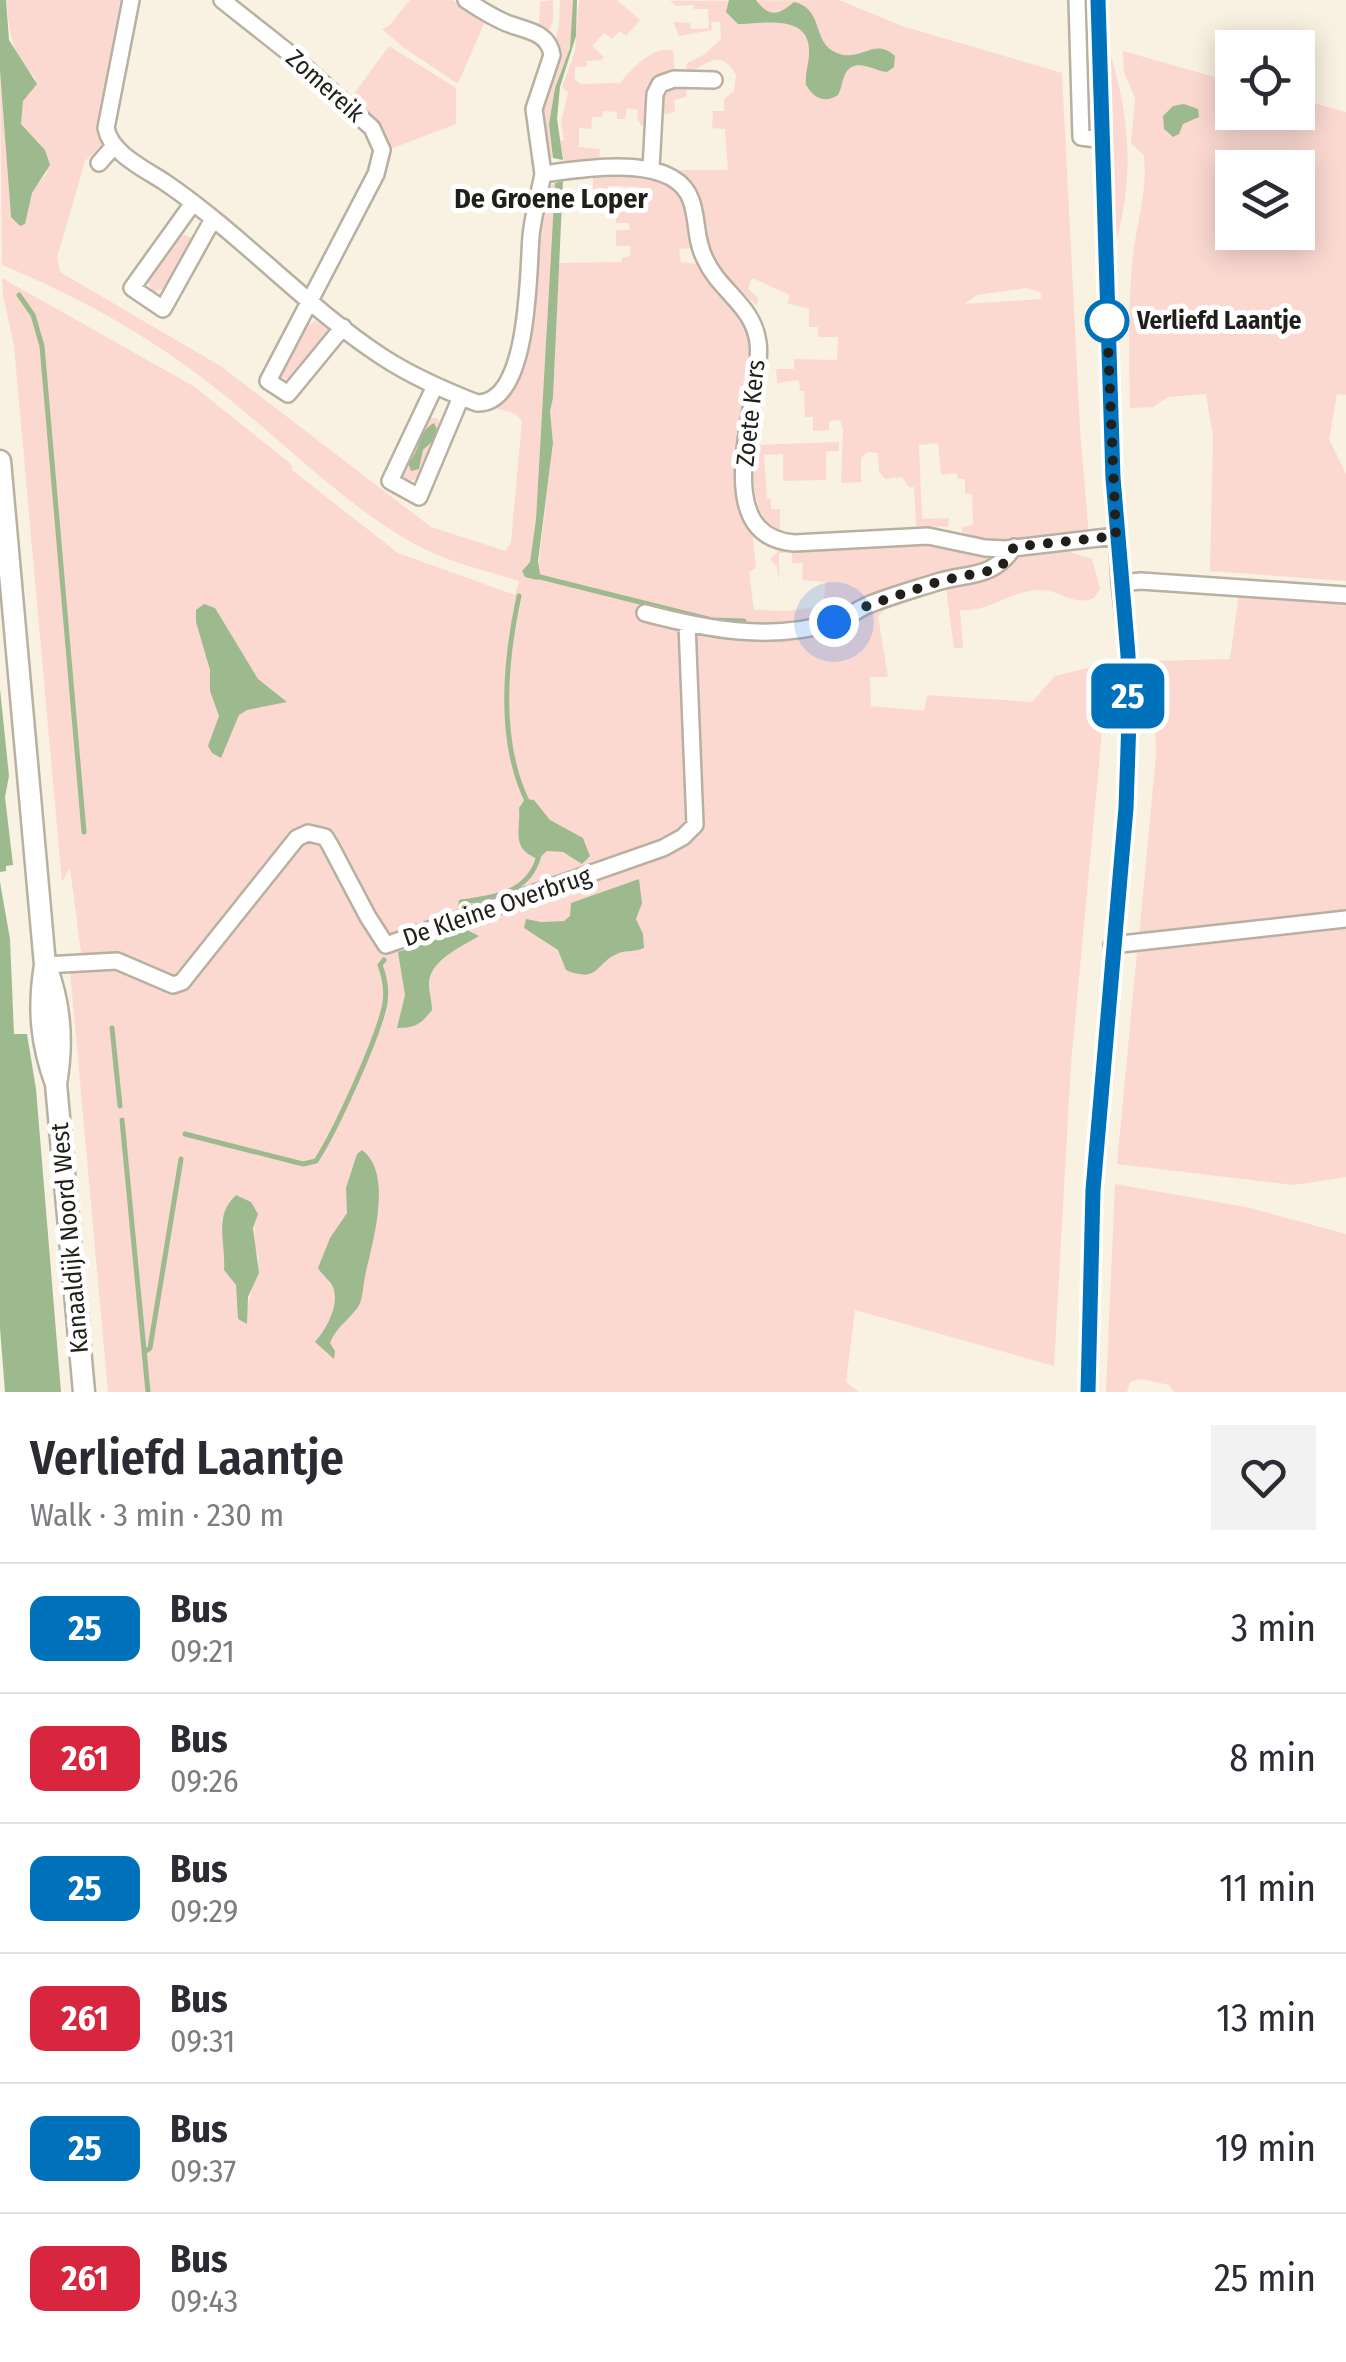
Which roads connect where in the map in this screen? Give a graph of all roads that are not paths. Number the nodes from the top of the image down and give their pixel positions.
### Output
1 (132, 0) edge
2 (466, 0) edge
3 (1077, 0) edge
4 (1098, 0) edge
5 (225, 1) edge
6 (714, 80) dead end
7 (1102, 140) junction
8 (114, 146) junction
9 (99, 164) dead end
10 (651, 170) junction
11 (543, 174) junction
12 (192, 203) junction
13 (212, 219) junction
14 (313, 301) junction
15 (343, 327) junction
16 (436, 386) junction
17 (461, 397) junction
18 (0, 460) edge
19 (1116, 536) junction
20 (1014, 547) junction
21 (1120, 583) junction
22 (1346, 595) edge
23 (645, 613) dead end
24 (687, 624) junction
25 (1346, 919) edge
26 (1112, 945) junction
27 (45, 965) junction
28 (84, 1392) edge
29 (1088, 1392) edge

1 - 8 street
2 - 11 street
3 - 7 street
4 - 7 street
5 - 14 street, Zomereik
6 - 10 street
7 - 19 street
8 - 9 street
8 - 12 street
10 - 11 street
10 - 20 street, Zoete Kers
11 - 17 street
12 - 13 street
12 - 13 street
13 - 14 street
14 - 15 street
14 - 15 street
15 - 16 street
16 - 17 street
16 - 17 street
18 - 27 main road, Kanaaldijk Noord West
19 - 20 street, Zoete Kers
19 - 21 street
20 - 24 street
21 - 22 street
21 - 26 street
23 - 24 street
24 - 27 street, De Kleine Overbrug
25 - 26 street
26 - 29 street
27 - 28 main road, Kanaaldijk Noord West

